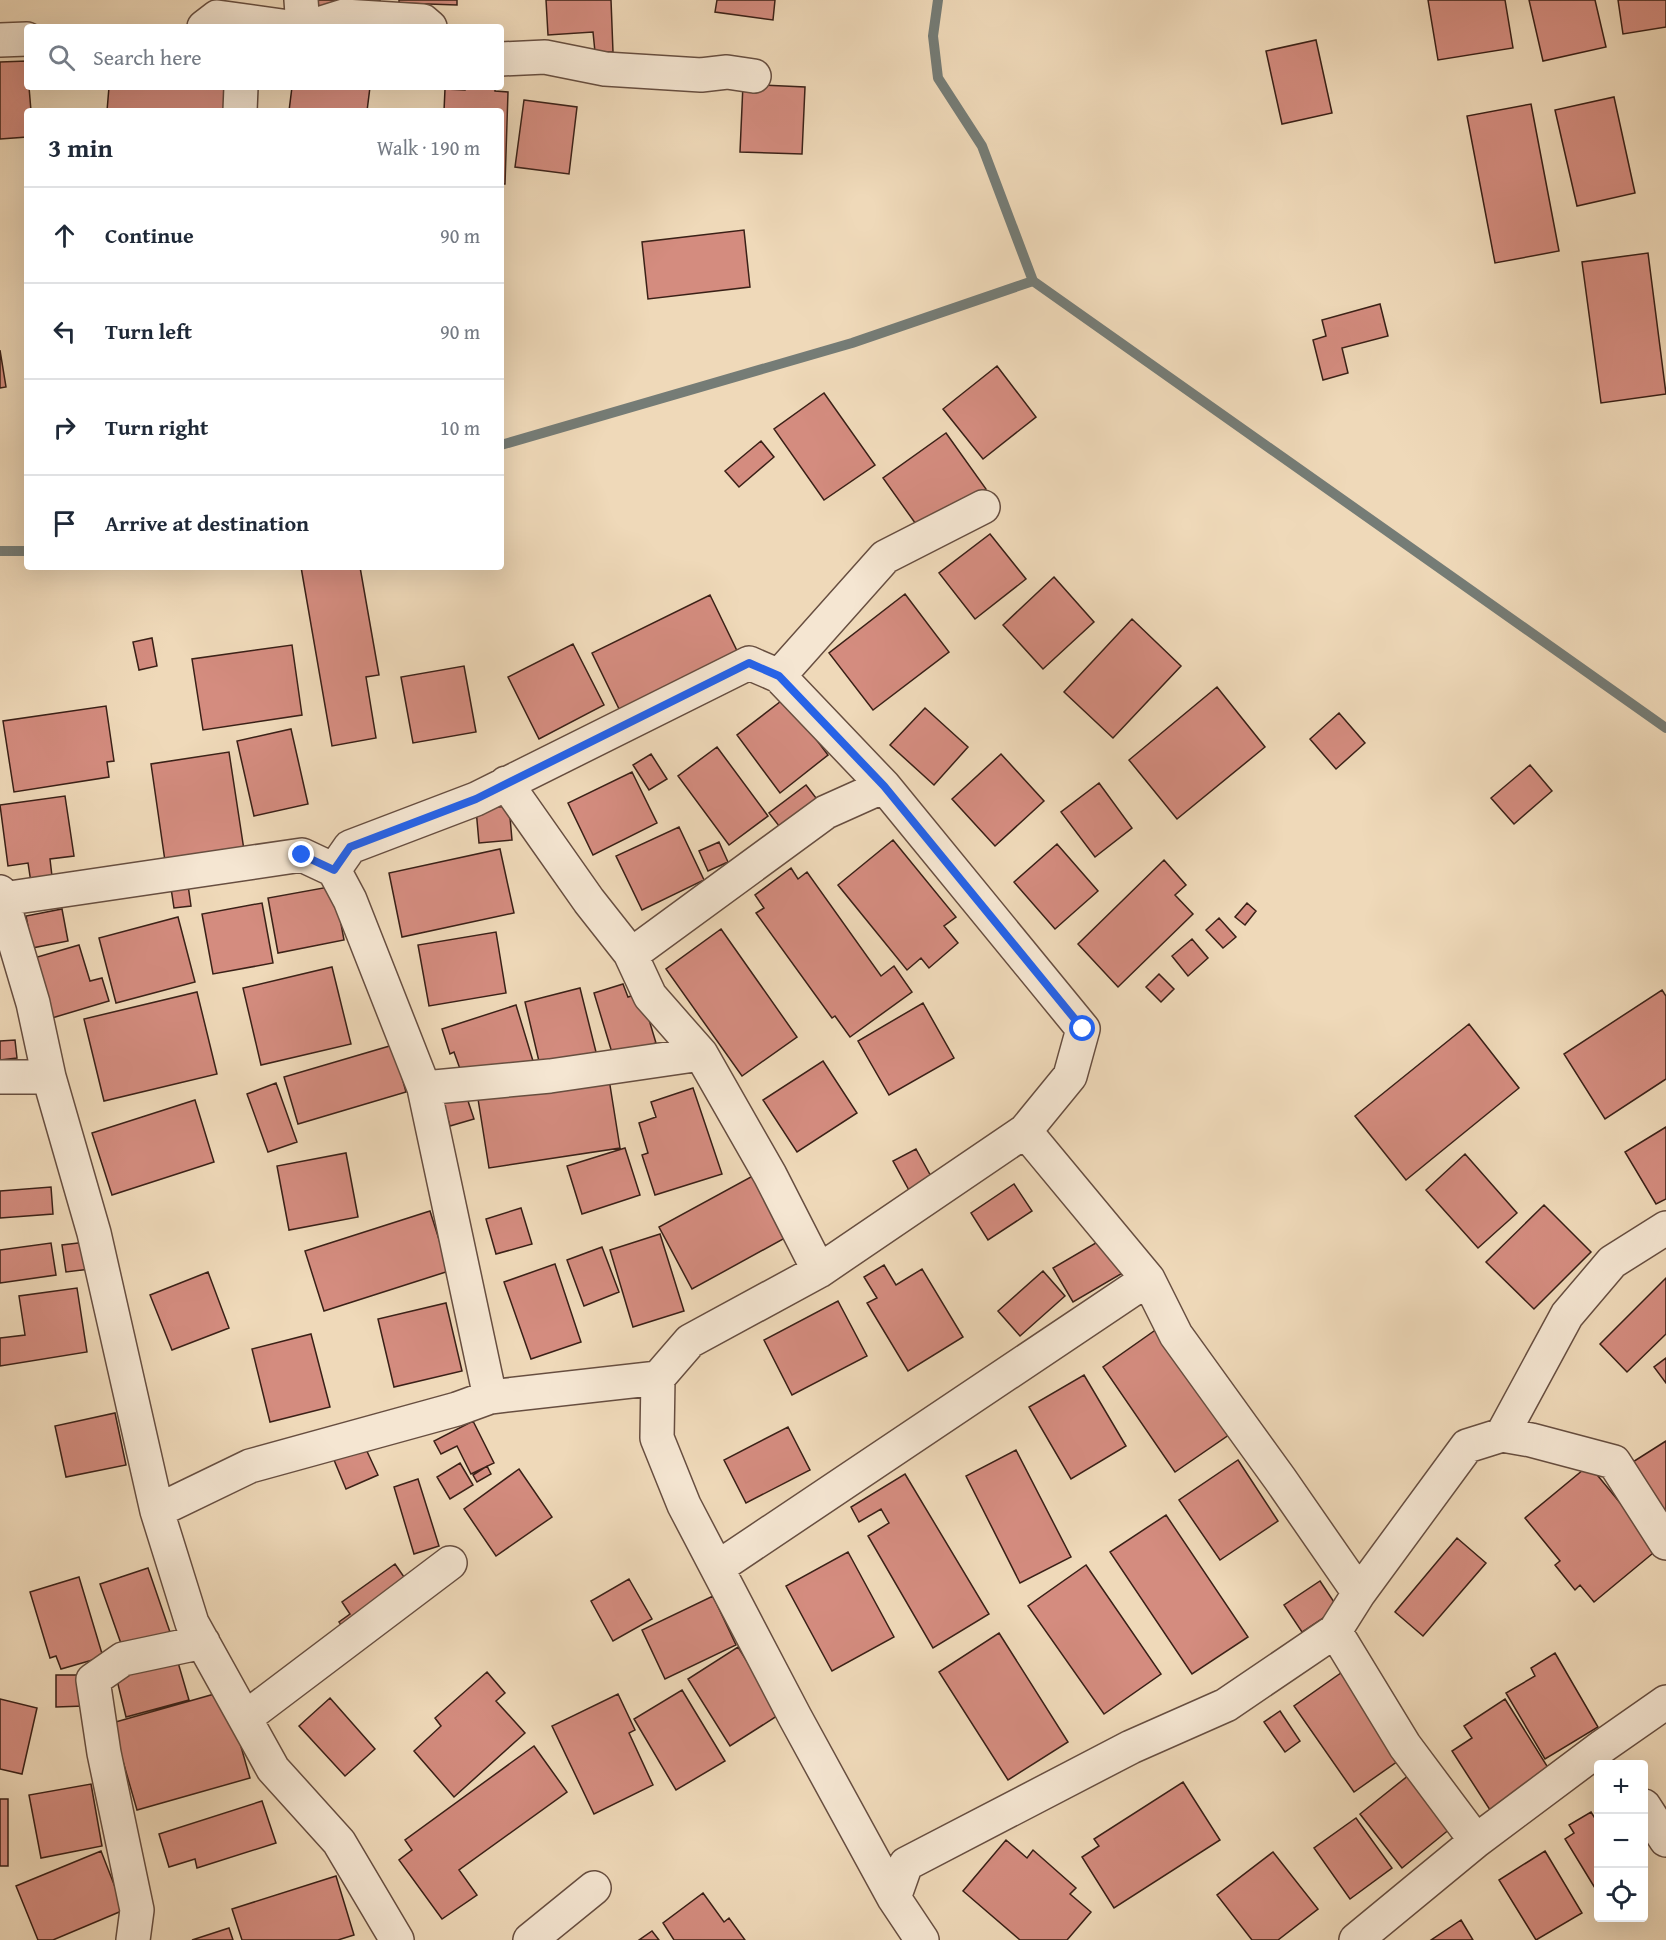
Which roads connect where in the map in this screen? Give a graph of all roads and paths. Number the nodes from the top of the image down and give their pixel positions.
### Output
1 (300, 0) edge
2 (303, 24) edge
3 (319, 24) edge
4 (426, 24) edge
5 (24, 39) edge
6 (0, 40) edge
7 (504, 58) edge
8 (754, 76) dead end
9 (242, 90) edge
10 (240, 108) edge
11 (983, 507) dead end
12 (779, 676) junction
13 (506, 783) junction
14 (884, 786) junction
15 (334, 870) junction
16 (2, 895) edge
17 (630, 953) junction
18 (701, 1054) junction
19 (0, 1077) edge
20 (49, 1077) junction
21 (424, 1088) junction
22 (1025, 1131) junction
23 (1666, 1228) edge
24 (819, 1271) junction
25 (1148, 1279) junction
26 (658, 1378) junction
27 (490, 1397) junction
28 (1502, 1435) junction
29 (157, 1511) junction
30 (1666, 1543) edge
31 (450, 1563) dead end
32 (717, 1568) junction
33 (1359, 1593) junction
34 (1335, 1631) junction
35 (204, 1642) junction
36 (1666, 1702) edge
37 (245, 1718) junction
38 (1609, 1755) edge
39 (1648, 1812) edge
40 (1666, 1840) edge
41 (1476, 1841) junction
42 (594, 1888) dead end
43 (894, 1898) junction
44 (133, 1940) edge
45 (397, 1940) edge
46 (530, 1940) edge
47 (922, 1940) edge
48 (1356, 1940) edge

1 - 2 street
3 - 4 street
5 - 6 street
7 - 8 street
9 - 10 street
11 - 12 street
12 - 13 street
12 - 14 street
13 - 15 street
13 - 17 street
14 - 17 street
14 - 22 street
15 - 16 street
15 - 21 street
16 - 20 street
17 - 18 street
18 - 21 street
18 - 24 street
19 - 20 street
20 - 29 street
21 - 27 street
22 - 24 street
22 - 25 street
23 - 28 street
24 - 26 street
25 - 32 street
25 - 33 street
26 - 27 street
26 - 32 street
27 - 29 street
28 - 30 street
28 - 33 street
29 - 35 street
31 - 37 street
32 - 43 street
33 - 34 street
34 - 41 street
34 - 43 street
35 - 37 street
35 - 44 street
36 - 38 street
37 - 45 street
38 - 41 street
39 - 40 street
41 - 48 street
42 - 46 street
43 - 47 street

